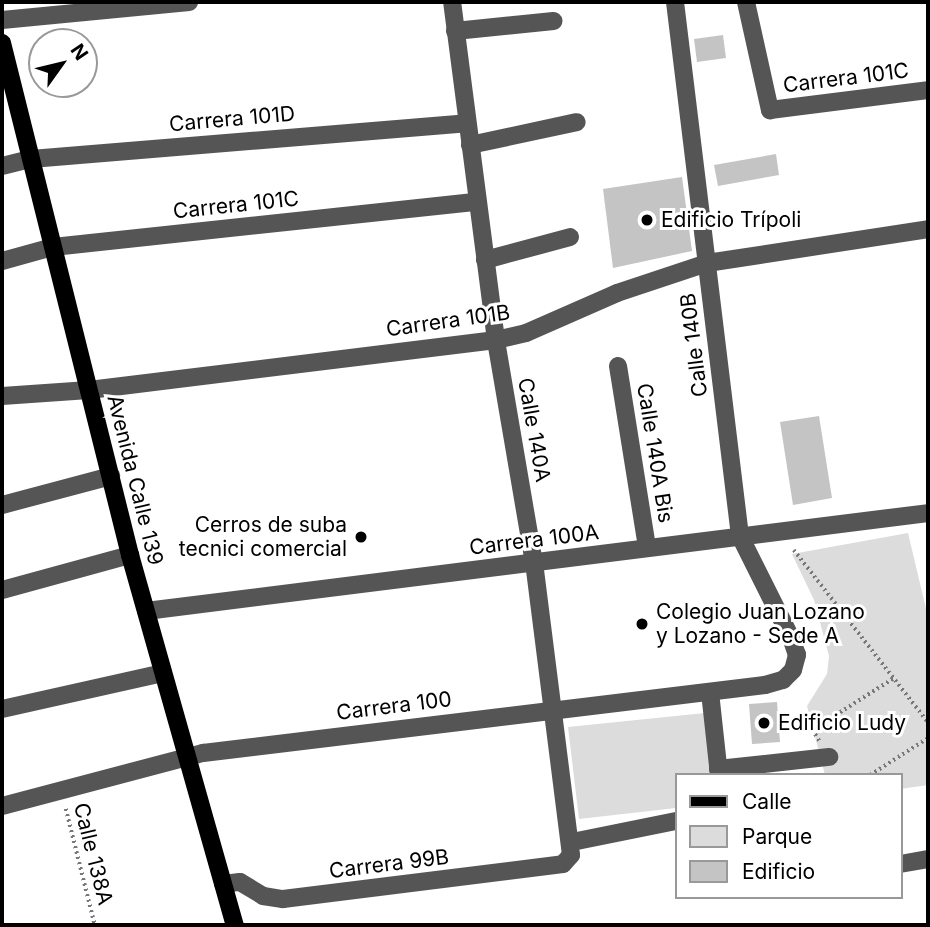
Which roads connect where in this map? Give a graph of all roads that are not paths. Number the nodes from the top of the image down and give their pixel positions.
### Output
1 (189, 2) edge
2 (453, 2) edge
3 (675, 2) edge
4 (746, 2) edge
5 (2, 20) edge
6 (553, 21) dead end
7 (455, 31) junction
8 (2, 43) edge
9 (5, 68) edge
10 (928, 90) edge
11 (577, 122) dead end
12 (467, 123) junction
13 (470, 145) junction
14 (31, 159) junction
15 (2, 166) edge
16 (477, 202) junction
17 (928, 229) edge
18 (570, 237) dead end
19 (53, 247) junction
20 (2, 261) edge
21 (485, 261) junction
22 (707, 264) junction
23 (496, 340) junction
24 (618, 366) dead end
25 (89, 390) junction
26 (2, 396) edge
27 (111, 476) junction
28 (2, 505) edge
29 (928, 513) edge
30 (740, 536) junction
31 (648, 548) junction
32 (130, 555) junction
33 (534, 563) junction
34 (2, 590) edge
35 (146, 611) junction
36 (793, 670) joint
37 (163, 673) junction
38 (710, 692) junction
39 (2, 709) edge
40 (552, 709) junction
41 (187, 757) junction
42 (829, 757) road end
43 (719, 772) edge
44 (2, 806) edge
45 (674, 821) edge
46 (572, 842) junction
47 (928, 859) edge
48 (902, 864) edge
49 (223, 884) junction
50 (235, 925) edge

1 - 5 street
2 - 7 street, Calle 140A
3 - 22 street, Calle 140B
4 - 10 street, Carrera 101C
6 - 7 street
7 - 12 street, Calle 140A
8 - 9 main road, Avenida Calle 139
9 - 14 main road, Avenida Calle 139
11 - 13 street
12 - 13 street, Calle 140A
12 - 14 street, Carrera 101D
13 - 16 street, Calle 140A
14 - 15 street, Carrera 101D
14 - 19 main road, Avenida Calle 139
16 - 19 street, Carrera 101C
16 - 21 street, Calle 140A
17 - 22 street, Carrera 101B
18 - 21 street
19 - 20 street, Carrera 101C
19 - 25 main road, Avenida Calle 139
21 - 23 street, Calle 140A
22 - 23 street, Carrera 101B
22 - 30 street, Calle 140B
23 - 25 street, Carrera 101B
23 - 33 street, Calle 140A
24 - 31 street, Calle 140A Bis
25 - 26 street, Carrera 101B
25 - 27 main road, Avenida Calle 139
27 - 28 street
27 - 32 main road, Avenida Calle 139
29 - 30 street, Carrera 100A
30 - 31 street, Carrera 100A
30 - 36 street, Calle 140B
31 - 33 street, Carrera 100A
32 - 34 street
32 - 35 main road, Avenida Calle 139
33 - 35 street, Carrera 100A
33 - 40 street, Calle 140A
35 - 37 main road, Avenida Calle 139
36 - 38 street, Carrera 100
37 - 39 street
37 - 41 main road, Avenida Calle 139
38 - 40 street, Carrera 100
38 - 43 street
40 - 41 street, Carrera 100
40 - 46 street, Calle 140A
41 - 44 street, Carrera 100
41 - 49 main road, Avenida Calle 139
42 - 43 street
45 - 46 street
46 - 49 street, Carrera 99B
47 - 48 street
49 - 50 main road, Avenida Calle 139

